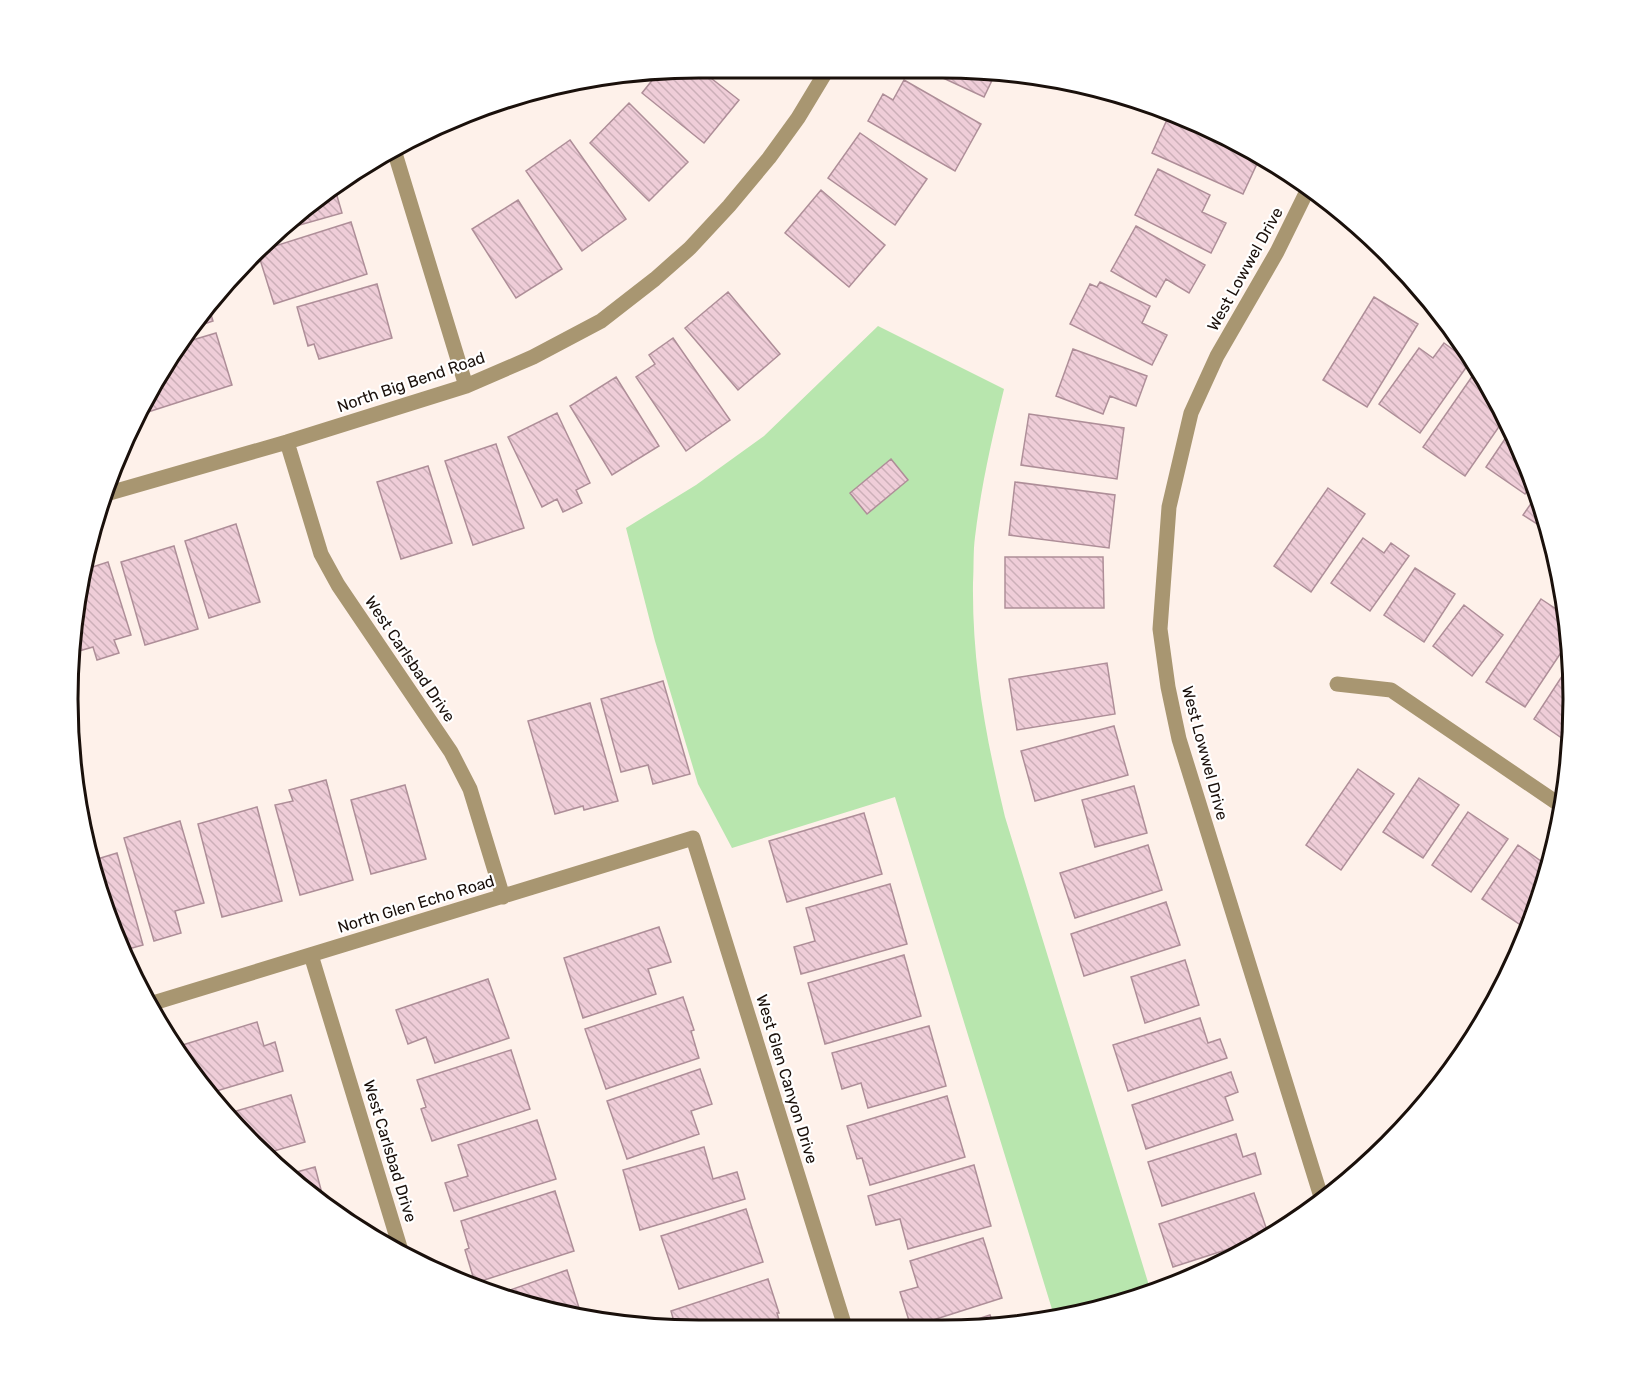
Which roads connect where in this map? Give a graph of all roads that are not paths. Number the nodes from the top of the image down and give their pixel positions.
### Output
1 (822, 78) edge
2 (396, 157) edge
3 (1305, 195) edge
4 (466, 386) junction
5 (287, 442) junction
6 (115, 489) edge
7 (1337, 684) dead end
8 (1554, 801) edge
9 (693, 838) joint
10 (503, 897) junction
11 (311, 955) junction
12 (157, 1003) edge
13 (1320, 1192) edge
14 (399, 1243) edge
15 (843, 1320) edge

1 - 4 street, North Big Bend Road
2 - 4 street
3 - 13 street, West Lowwel Drive
4 - 5 street, North Big Bend Road
5 - 6 street, North Big Bend Road
5 - 10 street, West Carlsbad Drive
7 - 8 street
9 - 10 street, North Glen Echo Road
9 - 15 street, West Glen Canyon Drive
10 - 11 street, North Glen Echo Road
11 - 12 street, North Glen Echo Road
11 - 14 street, West Carlsbad Drive

